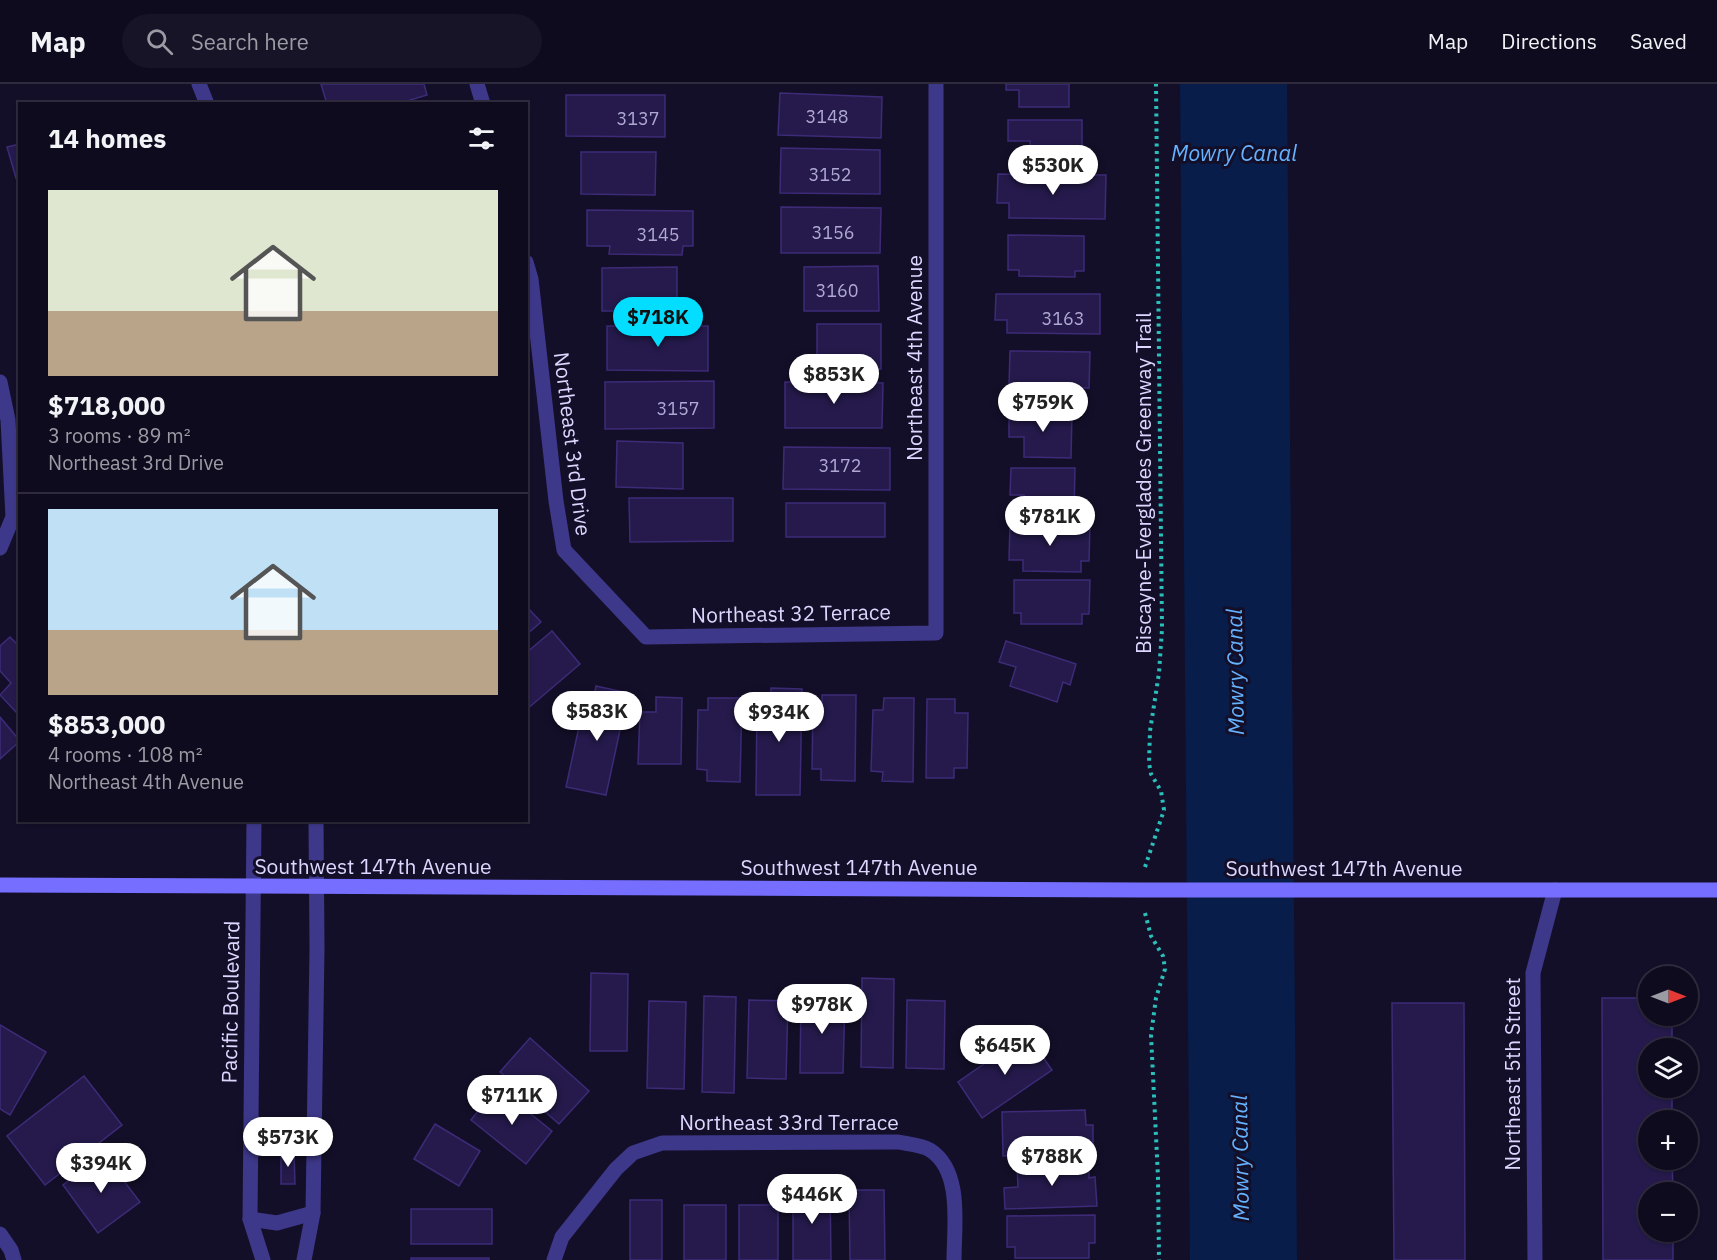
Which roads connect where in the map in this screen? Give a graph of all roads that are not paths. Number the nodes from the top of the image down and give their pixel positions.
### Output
1 (199, 84) edge
2 (477, 84) edge
3 (936, 84) edge
4 (206, 102) edge
5 (482, 102) edge
6 (528, 269) edge
7 (0, 382) edge
8 (0, 548) edge
9 (936, 633) joint
10 (646, 637) joint
11 (254, 822) edge
12 (316, 822) edge
13 (0, 885) edge
14 (254, 887) junction
15 (317, 888) junction
16 (1555, 890) junction
17 (1717, 890) edge
18 (313, 1213) junction
19 (250, 1219) junction
20 (0, 1234) edge
21 (14, 1260) edge
22 (263, 1260) edge
23 (304, 1260) edge
24 (554, 1260) edge
25 (954, 1260) edge
26 (1535, 1260) edge

1 - 4 street
2 - 5 street
3 - 9 street, Northeast 4th Avenue
6 - 10 street, Northeast 3rd Drive
7 - 8 street
9 - 10 street, Northeast 32 Terrace
11 - 14 street, Pacific Boulevard
12 - 15 street
13 - 14 street, Southwest 147th Avenue
14 - 15 street, Southwest 147th Avenue
14 - 19 street, Pacific Boulevard
15 - 16 street, Southwest 147th Avenue
15 - 18 street
16 - 17 street, Southwest 147th Avenue
16 - 26 street, Northeast 5th Street
18 - 19 street
18 - 23 street
19 - 22 street, Pacific Boulevard
20 - 21 street
24 - 25 street, Northeast 33rd Terrace

